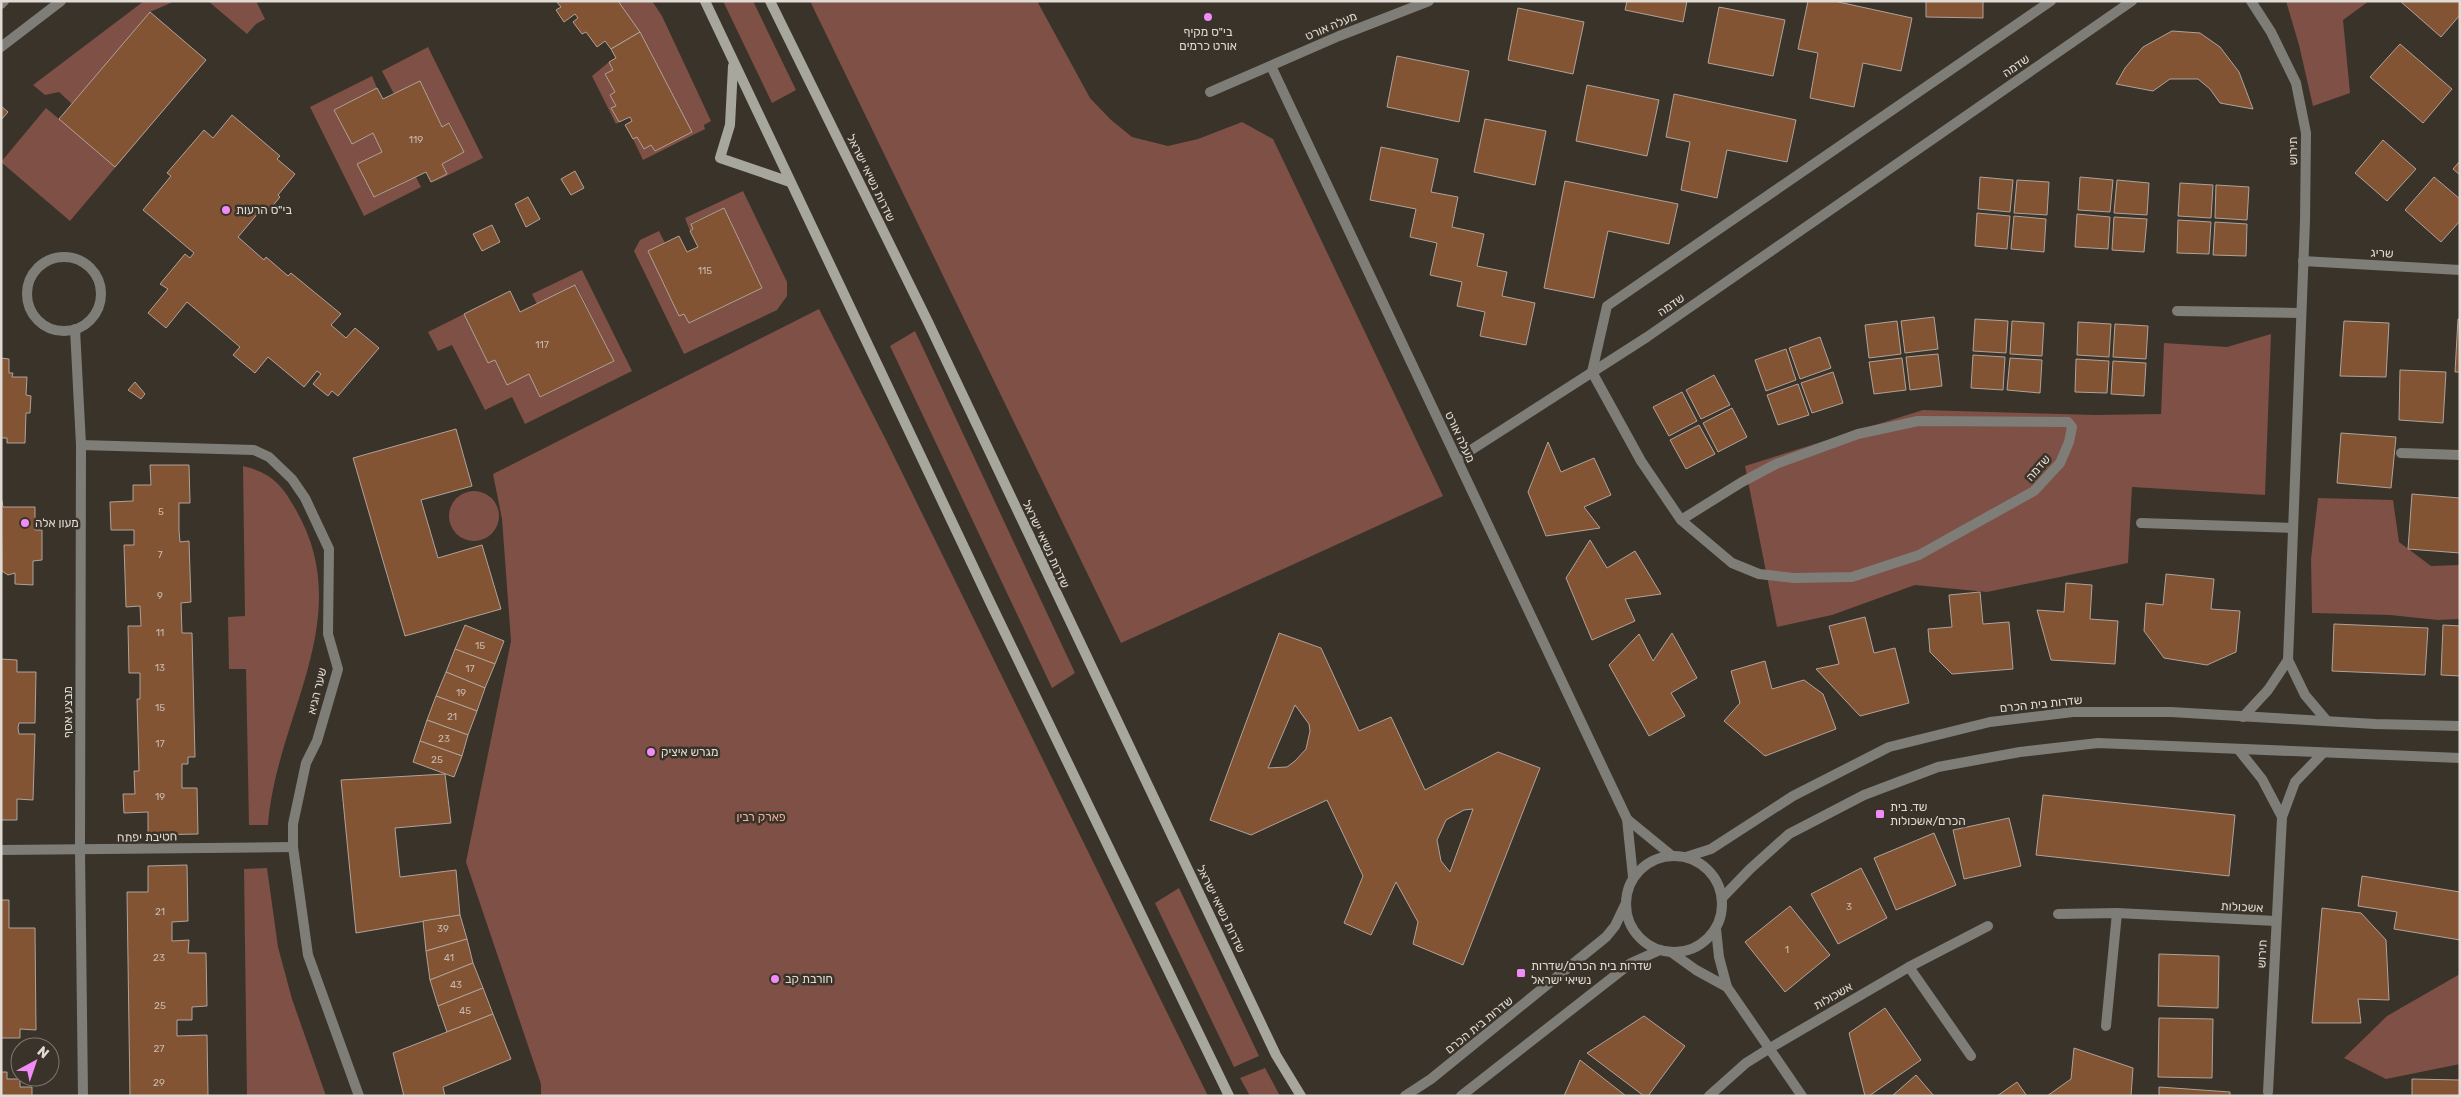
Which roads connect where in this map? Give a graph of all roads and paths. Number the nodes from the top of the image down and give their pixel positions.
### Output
1 (4, 1) edge
2 (62, 1) edge
3 (705, 1) edge
4 (770, 1) edge
5 (1429, 1) edge
6 (2050, 1) edge
7 (2132, 1) edge
8 (2251, 1) edge
9 (1, 4) edge
10 (1, 47) edge
11 (734, 63) junction
12 (1271, 66) junction
13 (1210, 92) dead end
14 (790, 182) junction
15 (2303, 261) junction
16 (2460, 270) edge
17 (2177, 311) dead end
18 (2301, 313) junction
19 (75, 329) junction
20 (1592, 372) junction
21 (81, 445) junction
22 (2401, 454) dead end
23 (2460, 455) edge
24 (1457, 459) junction
25 (1681, 520) junction
26 (2141, 523) dead end
27 (2293, 528) junction
28 (2288, 660) junction
29 (2243, 716) junction
30 (2327, 721) junction
31 (2460, 726) edge
32 (2238, 749) junction
33 (2323, 753) junction
34 (2460, 758) edge
35 (2282, 817) junction
36 (1627, 819) junction
37 (293, 847) junction
38 (1, 850) edge
39 (80, 851) junction
40 (1671, 855) junction
41 (1686, 857) junction
42 (1633, 877) junction
43 (1722, 898) junction
44 (1625, 905) junction
45 (2117, 913) junction
46 (2058, 914) dead end
47 (2276, 921) junction
48 (1988, 926) dead end
49 (1716, 929) junction
50 (1666, 951) junction
51 (1909, 967) junction
52 (1727, 987) junction
53 (2106, 1026) dead end
54 (1770, 1048) junction
55 (1971, 1056) dead end
56 (2268, 1092) dead end
57 (83, 1096) edge
58 (360, 1096) edge
59 (1229, 1096) edge
60 (1301, 1096) edge
61 (1405, 1096) edge
62 (1461, 1096) edge
63 (1709, 1096) edge
64 (1802, 1096) edge

1 - 9 street
2 - 10 street
3 - 11 main road
4 - 60 main road, שדרות נשיאי ישראל
5 - 12 street, מעלה אורט
6 - 20 street
7 - 20 street, שדמה
8 - 15 street, תירוש
11 - 14 main road
11 - 14 main road
12 - 13 street, מעלה אורט
12 - 24 street, מעלה אורט
14 - 59 main road
15 - 16 street, שריג
15 - 18 street, תירוש
17 - 18 street
18 - 27 street, תירוש
19 - 19 street
19 - 21 street, מבצע אסף
20 - 24 street, שדמה
20 - 25 street, שדמה
21 - 37 street, שער הגיא
21 - 39 street, מבצע אסף
22 - 23 street
24 - 36 street, מעלה אורט
25 - 25 street, שדמה
26 - 27 street
27 - 28 street, תירוש
28 - 29 street
28 - 30 street
29 - 30 street, שדרות בית הכרם
29 - 41 street, שדרות בית הכרם
30 - 31 street, שדרות בית הכרם
32 - 33 street
32 - 35 street
32 - 43 street
33 - 34 street
33 - 35 street
35 - 47 street, תירוש
36 - 40 street, מעלה אורט
36 - 42 street, מעלה אורט
37 - 39 street, חטיבת יפתח
37 - 58 street, שער הגיא
38 - 39 street, חטיבת יפתח
39 - 57 street, מבצע אסף
40 - 41 street
40 - 42 street
41 - 43 street
42 - 44 street
43 - 49 street
44 - 50 street
44 - 61 street, שדרות בית הכרם
45 - 46 street, אשכולות
45 - 47 street, אשכולות
45 - 53 street
47 - 56 street, תירוש
48 - 51 street, אשכולות
49 - 50 street
49 - 52 street
50 - 52 street
50 - 62 street
51 - 54 street, אשכולות
51 - 55 street
52 - 54 street
54 - 63 street, אשכולות
54 - 64 street

